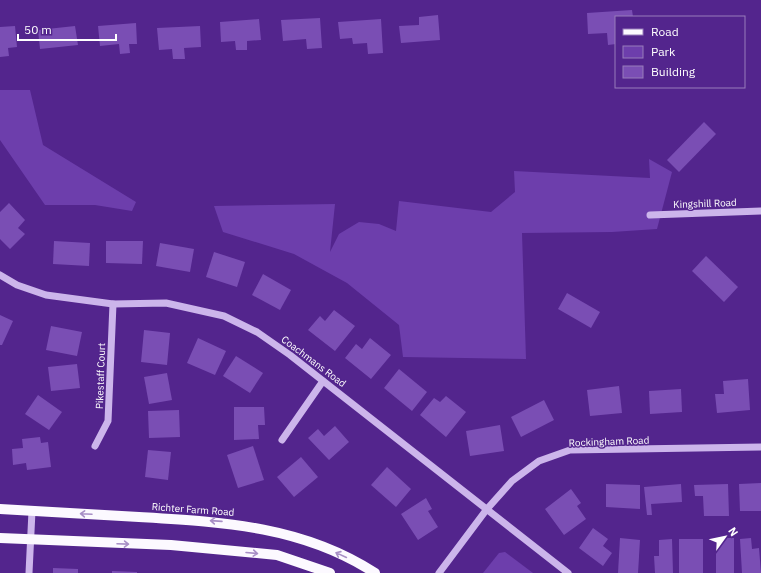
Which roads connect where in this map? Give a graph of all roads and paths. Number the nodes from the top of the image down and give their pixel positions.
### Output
1 (761, 211) edge
2 (650, 214) dead end
3 (0, 275) edge
4 (113, 304) junction
5 (323, 380) junction
6 (282, 440) dead end
7 (95, 446) dead end
8 (761, 447) edge
9 (487, 509) junction
10 (0, 510) edge
11 (32, 511) junction
12 (0, 538) edge
13 (30, 540) junction
14 (29, 573) edge
15 (330, 573) edge
16 (375, 573) edge
17 (439, 573) edge
18 (568, 573) edge

1 - 2 street, Kingshill Road
3 - 4 street, Coachmans Road
4 - 5 street, Coachmans Road
4 - 7 street, Pikestaff Court
5 - 6 street
5 - 9 street, Coachmans Road
8 - 9 street, Rockingham Road
9 - 17 street, Rockingham Road
9 - 18 street, Coachmans Road
10 - 11 main road, Richter Farm Road
11 - 13 street
16 -> 11 main road, Richter Farm Road
12 - 13 main road
13 - 14 street
13 -> 15 main road

